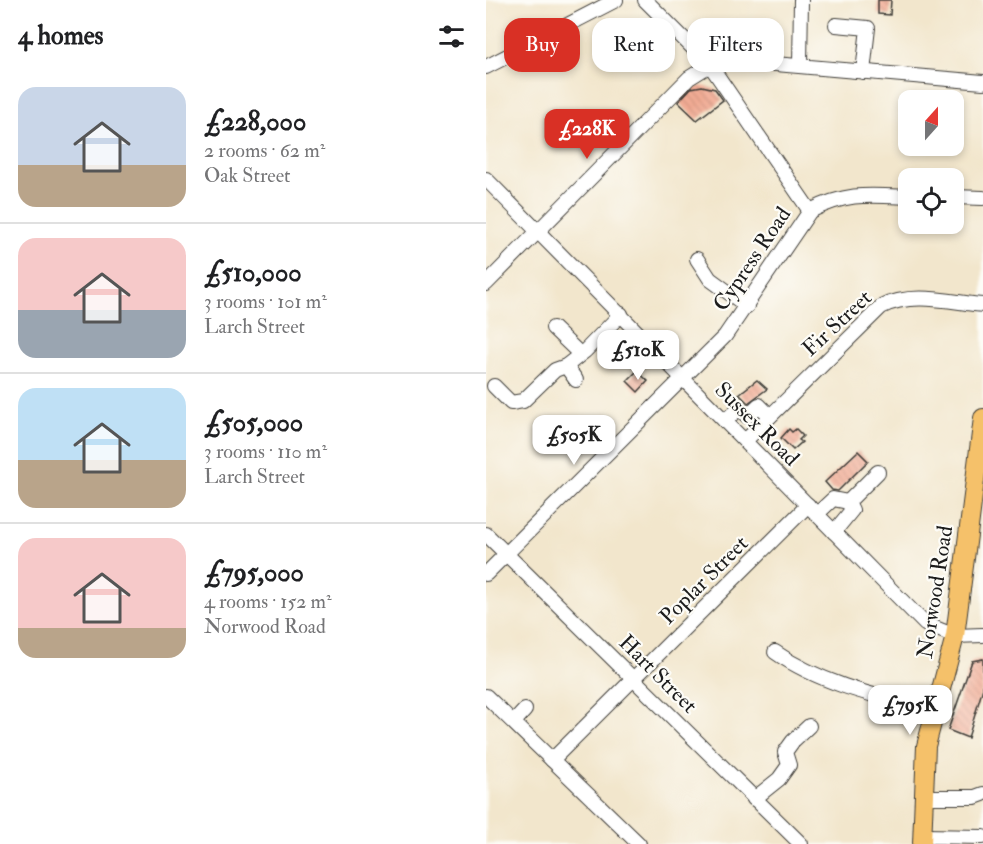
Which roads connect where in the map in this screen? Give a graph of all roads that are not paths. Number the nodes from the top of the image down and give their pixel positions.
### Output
1 (616, 0) edge
2 (645, 0) edge
3 (801, 0) edge
4 (836, 25) dead end
5 (687, 42) edge
6 (784, 64) edge
7 (800, 65) junction
8 (486, 67) edge
9 (699, 72) edge
10 (715, 72) edge
11 (863, 72) junction
12 (983, 82) edge
13 (486, 179) edge
14 (898, 197) edge
15 (964, 197) edge
16 (983, 198) edge
17 (810, 211) junction
18 (538, 232) junction
19 (697, 259) dead end
20 (486, 284) edge
21 (983, 305) edge
22 (747, 306) junction
23 (621, 314) junction
24 (553, 328) dead end
25 (579, 354) junction
26 (566, 366) junction
27 (576, 380) dead end
28 (684, 380) junction
29 (494, 386) dead end
30 (770, 416) junction
31 (725, 421) junction
32 (982, 428) edge
33 (744, 441) junction
34 (878, 472) dead end
35 (848, 502) junction
36 (813, 509) junction
37 (978, 511) edge
38 (834, 532) junction
39 (486, 534) edge
40 (506, 554) junction
41 (486, 574) edge
42 (983, 635) edge
43 (955, 636) junction
44 (775, 652) dead end
45 (634, 679) junction
46 (486, 696) edge
47 (525, 710) dead end
48 (936, 711) junction
49 (514, 722) junction
50 (810, 726) dead end
51 (552, 760) junction
52 (983, 794) edge
53 (924, 797) junction
54 (754, 799) junction
55 (983, 837) edge
56 (922, 840) edge
57 (639, 844) edge
58 (801, 844) edge

1 - 8 street
2 - 5 street
3 - 7 street
4 - 11 street
6 - 7 street
7 - 11 street
9 - 18 street
10 - 17 street
11 - 12 street
13 - 18 street, Sussex Road
14 - 17 street, Cypress Road
15 - 16 street
17 - 22 street, Cypress Road
18 - 20 street
18 - 23 street, Sussex Road
19 - 22 street
21 - 30 street, Fir Street
22 - 28 street, Cypress Road
23 - 25 street
23 - 28 street, Sussex Road
24 - 25 street
25 - 26 street
26 - 27 street
26 - 29 street
28 - 31 street, Sussex Road
28 - 40 street, Cypress Road
30 - 31 street
30 - 33 street, Fir Street
31 - 33 street, Sussex Road
32 - 37 main road, Norwood Road
33 - 36 street, Sussex Road
34 - 35 street
35 - 36 street, Poplar Street
35 - 38 street
36 - 38 street, Sussex Road
36 - 45 street, Poplar Street
37 - 43 main road, Norwood Road
38 - 43 street, Sussex Road
39 - 40 street, Hart Street
40 - 41 street, Cypress Road
40 - 45 street, Hart Street
42 - 43 street
43 - 48 main road, Norwood Road
44 - 48 street
45 - 51 street, Poplar Street
45 - 54 street, Hart Street
46 - 49 street
47 - 49 street
48 - 53 main road, Norwood Road
49 - 51 street
50 - 54 street
51 - 57 street
52 - 53 street
53 - 56 main road, Norwood Road
54 - 58 street, Hart Street
55 - 56 street

